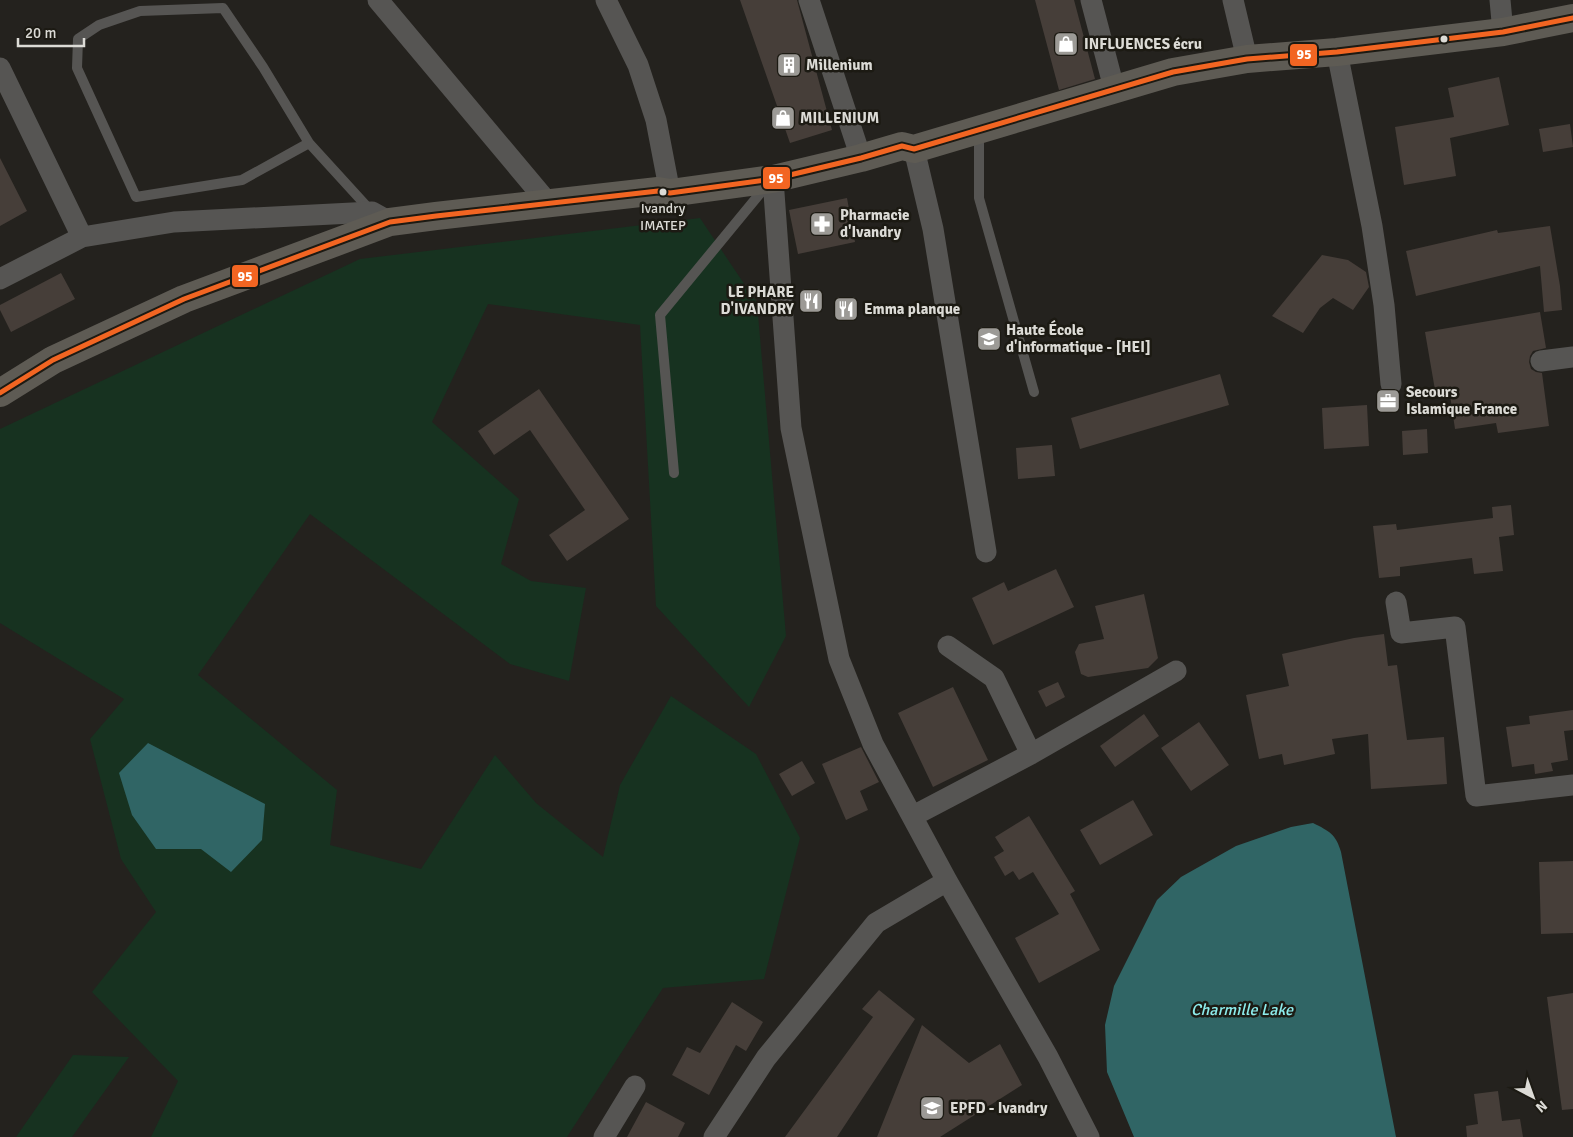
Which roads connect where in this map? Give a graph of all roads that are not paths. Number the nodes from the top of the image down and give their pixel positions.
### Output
1 (378, 0) edge
2 (606, 0) edge
3 (809, 0) edge
4 (1091, 0) edge
5 (1233, 0) edge
6 (1500, 0) edge
7 (1573, 18) edge
8 (1502, 32) junction
9 (1337, 52) junction
10 (1246, 59) junction
11 (0, 68) edge
12 (1114, 88) junction
13 (979, 129) junction
14 (310, 143) junction
15 (914, 149) junction
16 (861, 158) junction
17 (773, 178) junction
18 (670, 193) junction
19 (549, 204) junction
20 (381, 217) junction
21 (82, 236) junction
22 (0, 279) edge
23 (1573, 357) edge
24 (1541, 361) dead end
25 (1390, 384) dead end
26 (1034, 392) dead end
27 (0, 393) edge
28 (674, 473) dead end
29 (986, 552) dead end
30 (1396, 602) dead end
31 (948, 646) dead end
32 (1176, 671) dead end
33 (1030, 754) junction
34 (1573, 785) edge
35 (913, 816) junction
36 (947, 881) junction
37 (635, 1086) dead end
38 (604, 1137) edge
39 (714, 1137) edge
40 (1089, 1137) edge

1 - 19 street
2 - 18 street
3 - 16 street
4 - 12 street
5 - 10 street
6 - 8 street
7 - 8 main road
8 - 9 main road
9 - 10 main road
9 - 25 street
10 - 12 main road
11 - 21 street
12 - 13 main road
13 - 15 main road
13 - 26 lane
14 - 14 lane
14 - 20 lane
15 - 16 main road
15 - 29 street
16 - 17 main road
17 - 18 main road
17 - 28 lane
17 - 35 street
18 - 19 main road
19 - 20 main road
20 - 21 street
20 - 27 main road
21 - 22 street
23 - 24 street
30 - 34 street
31 - 33 street
32 - 33 street
33 - 35 street
35 - 36 street
36 - 39 street
36 - 40 street
37 - 38 street

